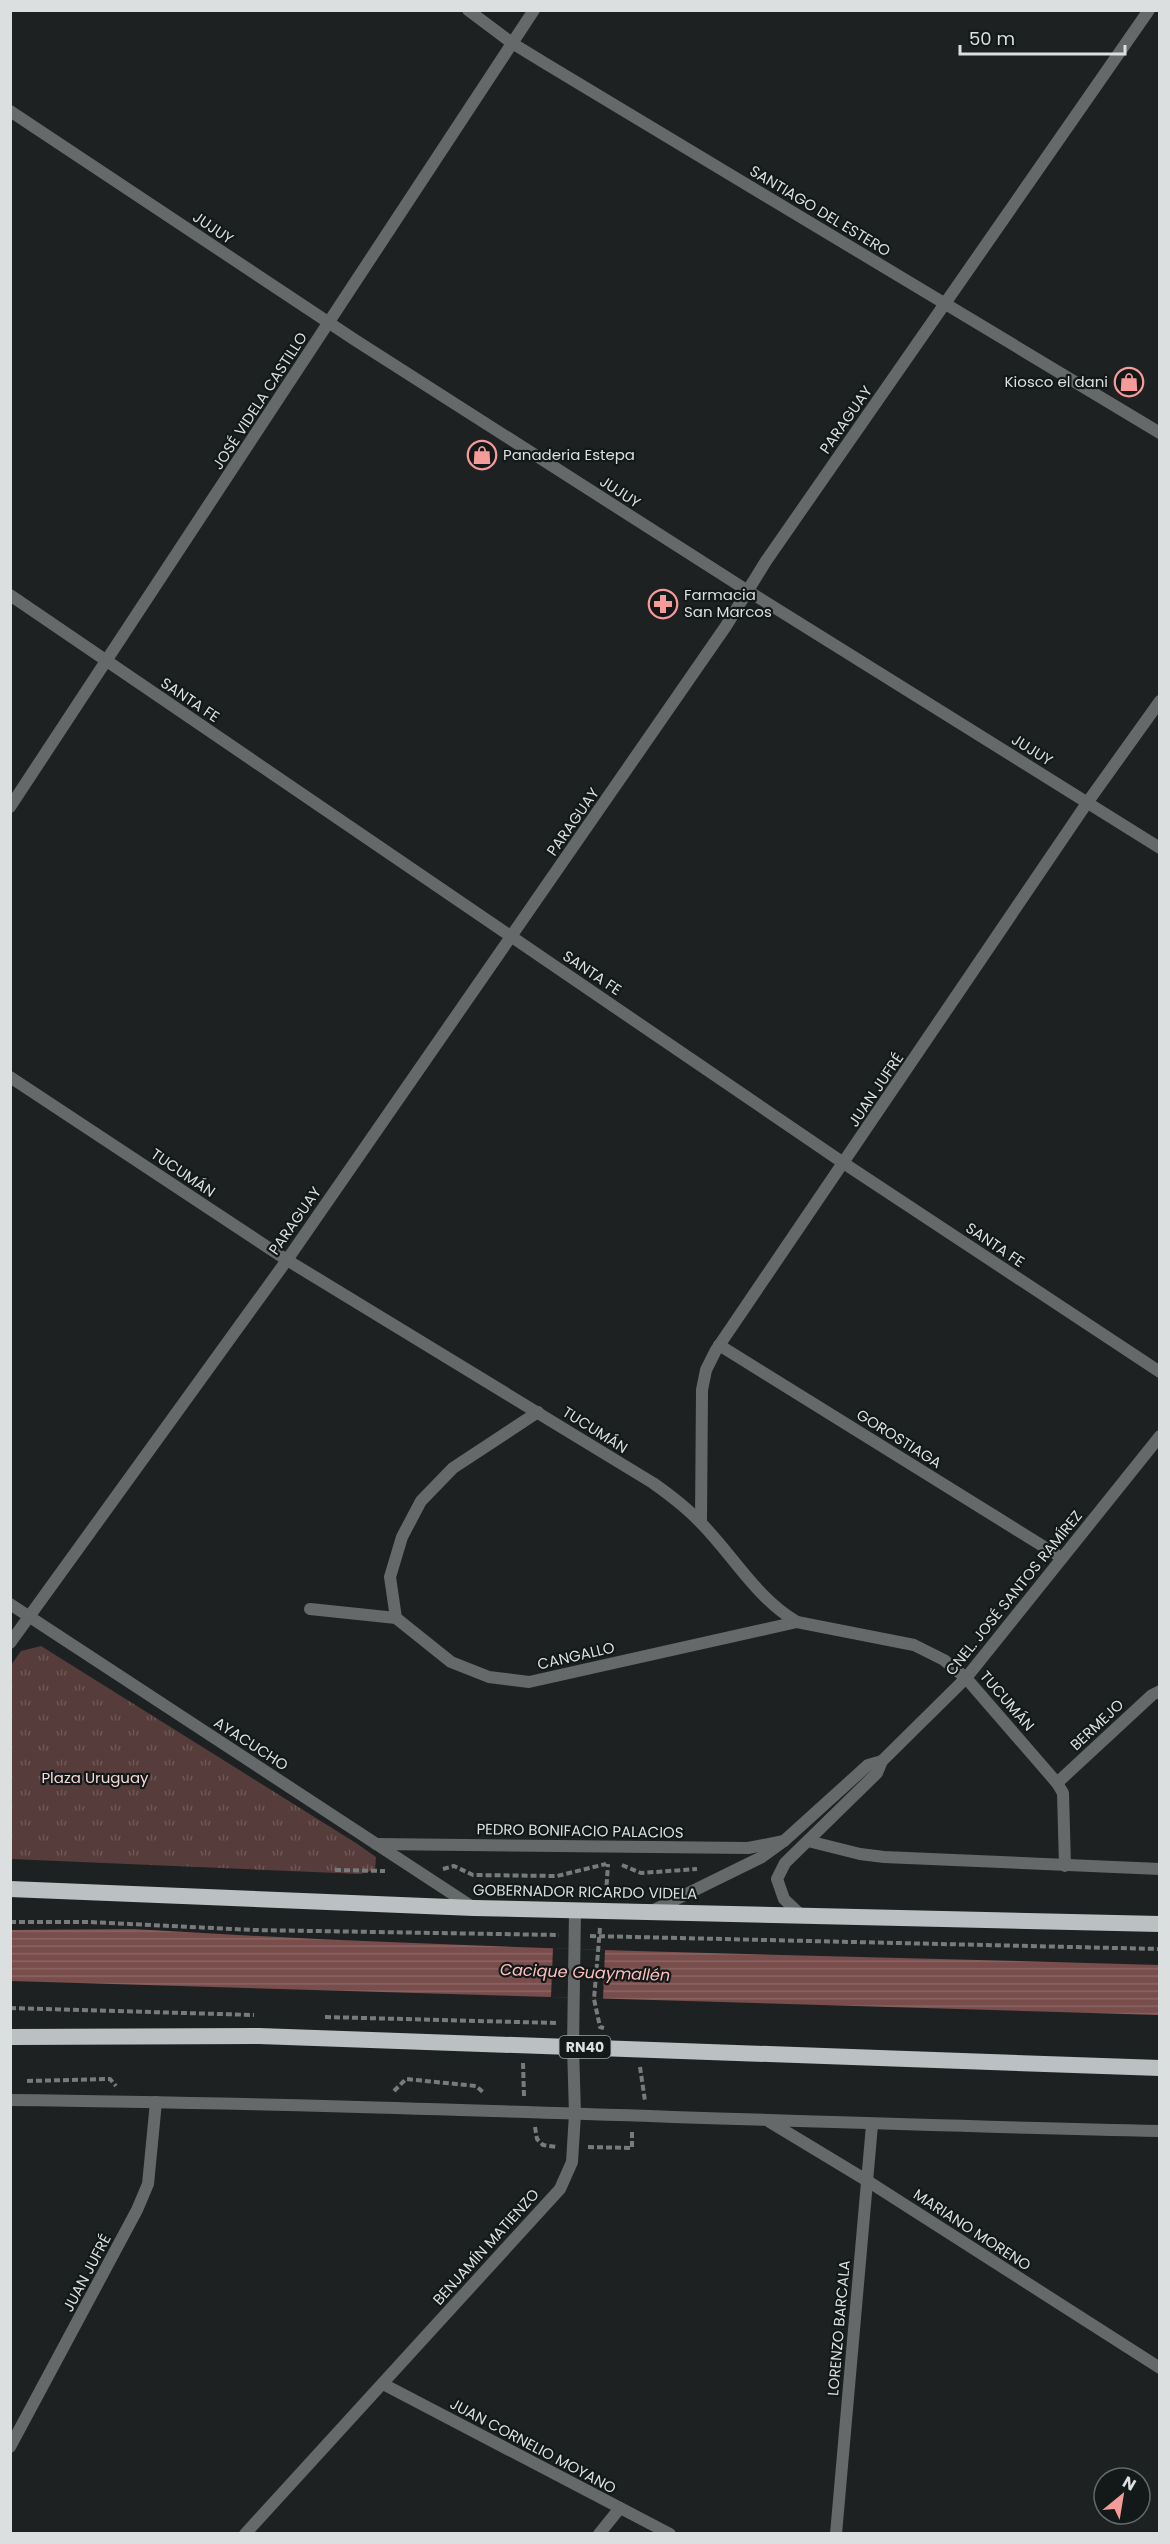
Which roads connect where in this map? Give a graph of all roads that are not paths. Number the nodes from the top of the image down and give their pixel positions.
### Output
1 (468, 10) edge
2 (534, 10) edge
3 (1149, 10) edge
4 (512, 44) junction
5 (10, 111) edge
6 (944, 304) junction
7 (329, 323) junction
8 (1160, 433) edge
9 (748, 591) junction
10 (10, 595) edge
11 (107, 661) junction
12 (1160, 701) edge
13 (1087, 802) junction
14 (10, 807) edge
15 (1160, 848) edge
16 (512, 937) junction
17 (10, 1077) edge
18 (845, 1164) junction
19 (287, 1260) junction
20 (719, 1345) junction
21 (1160, 1372) edge
22 (538, 1412) junction
23 (1160, 1436) edge
24 (701, 1522) junction
25 (1062, 1558) junction
26 (10, 1604) edge
27 (310, 1609) dead end
28 (31, 1617) junction
29 (396, 1618) junction
30 (797, 1622) junction
31 (10, 1642) edge
32 (966, 1678) junction
33 (1160, 1691) edge
34 (882, 1761) junction
35 (1057, 1783) junction
36 (784, 1841) junction
37 (808, 1841) junction
38 (376, 1844) junction
39 (1065, 1866) junction
40 (1160, 1869) edge
41 (10, 1889) edge
42 (474, 1908) junction
43 (575, 1911) junction
44 (651, 1911) junction
45 (801, 1916) junction
46 (1160, 1924) edge
47 (10, 2037) edge
48 (573, 2047) junction
49 (1160, 2068) edge
50 (10, 2100) edge
51 (156, 2102) junction
52 (574, 2114) junction
53 (767, 2121) junction
54 (872, 2125) junction
55 (1160, 2131) edge
56 (866, 2180) junction
57 (1160, 2368) edge
58 (383, 2384) junction
59 (10, 2447) edge
60 (620, 2508) junction
61 (245, 2534) edge
62 (599, 2534) edge
63 (670, 2534) edge
64 (836, 2534) edge

1 - 4 street, SANTIAGO DEL ESTERO
2 - 4 street, JOSÉ VIDELA CASTILLO
3 - 6 street, PARAGUAY
4 - 6 street, SANTIAGO DEL ESTERO
4 - 7 street, JOSÉ VIDELA CASTILLO
5 - 7 street, JUJUY
6 - 8 street, SANTIAGO DEL ESTERO
6 - 9 street, PARAGUAY
7 - 9 street, JUJUY
7 - 11 street, JOSÉ VIDELA CASTILLO
9 - 13 street, JUJUY
9 - 16 street, PARAGUAY
10 - 11 street, SANTA FE
11 - 14 street, JOSÉ VIDELA CASTILLO
11 - 16 street, SANTA FE
12 - 13 street, JUAN JUFRÉ
13 - 15 street, JUJUY
13 - 18 street, JUAN JUFRÉ
16 - 18 street, SANTA FE
16 - 19 street, PARAGUAY
17 - 19 street, TUCUMÁN
18 - 20 street, JUAN JUFRÉ
18 - 21 street, SANTA FE
19 - 22 street, TUCUMÁN
19 - 28 street, PARAGUAY
20 - 24 street, JUAN JUFRÉ
20 - 25 street, GOROSTIAGA
22 - 24 street, TUCUMÁN
22 - 29 street
23 - 25 street, CNEL. JOSÉ SANTOS RAMÍREZ
24 - 30 street, TUCUMÁN
25 - 32 street, CNEL. JOSÉ SANTOS RAMÍREZ
26 - 28 street, AYACUCHO
27 - 29 street
28 - 31 street, PARAGUAY
28 - 38 street, AYACUCHO
29 - 30 street, CANGALLO
30 - 32 street, TUCUMÁN
32 - 34 street, CNEL. JOSÉ SANTOS RAMÍREZ
32 - 35 street, TUCUMÁN
33 - 35 street, BERMEJO
34 - 36 street, CNEL. JOSÉ SANTOS RAMÍREZ
34 - 37 street, CNEL. JOSÉ SANTOS RAMÍREZ
35 - 39 street, TUCUMÁN
36 - 38 street, PEDRO BONIFACIO PALACIOS
36 - 44 street, CNEL. JOSÉ SANTOS RAMÍREZ
37 - 39 street
37 - 45 street, CNEL. JOSÉ SANTOS RAMÍREZ
38 - 42 street, AYACUCHO
39 - 40 street
41 - 42 highway, GOBERNADOR RICARDO VIDELA
42 - 43 highway, GOBERNADOR RICARDO VIDELA
43 - 44 highway, GOBERNADOR RICARDO VIDELA
43 - 48 street, BENJAMÍN MATIENZO
44 - 45 highway, GOBERNADOR RICARDO VIDELA
45 - 46 highway, GOBERNADOR RICARDO VIDELA
47 - 48 highway, RN40
48 - 49 highway, RN40
48 - 52 street, BENJAMÍN MATIENZO
50 - 51 street
51 - 52 street
51 - 59 street, JUAN JUFRÉ
52 - 53 street
52 - 58 street, BENJAMÍN MATIENZO
53 - 54 street
53 - 56 street, MARIANO MORENO
54 - 55 street
54 - 56 street, LORENZO BARCALA
56 - 57 street, MARIANO MORENO
56 - 64 street, LORENZO BARCALA
58 - 60 street, JUAN CORNELIO MOYANO
58 - 61 street, BENJAMÍN MATIENZO
60 - 62 street
60 - 63 street, JUAN CORNELIO MOYANO

